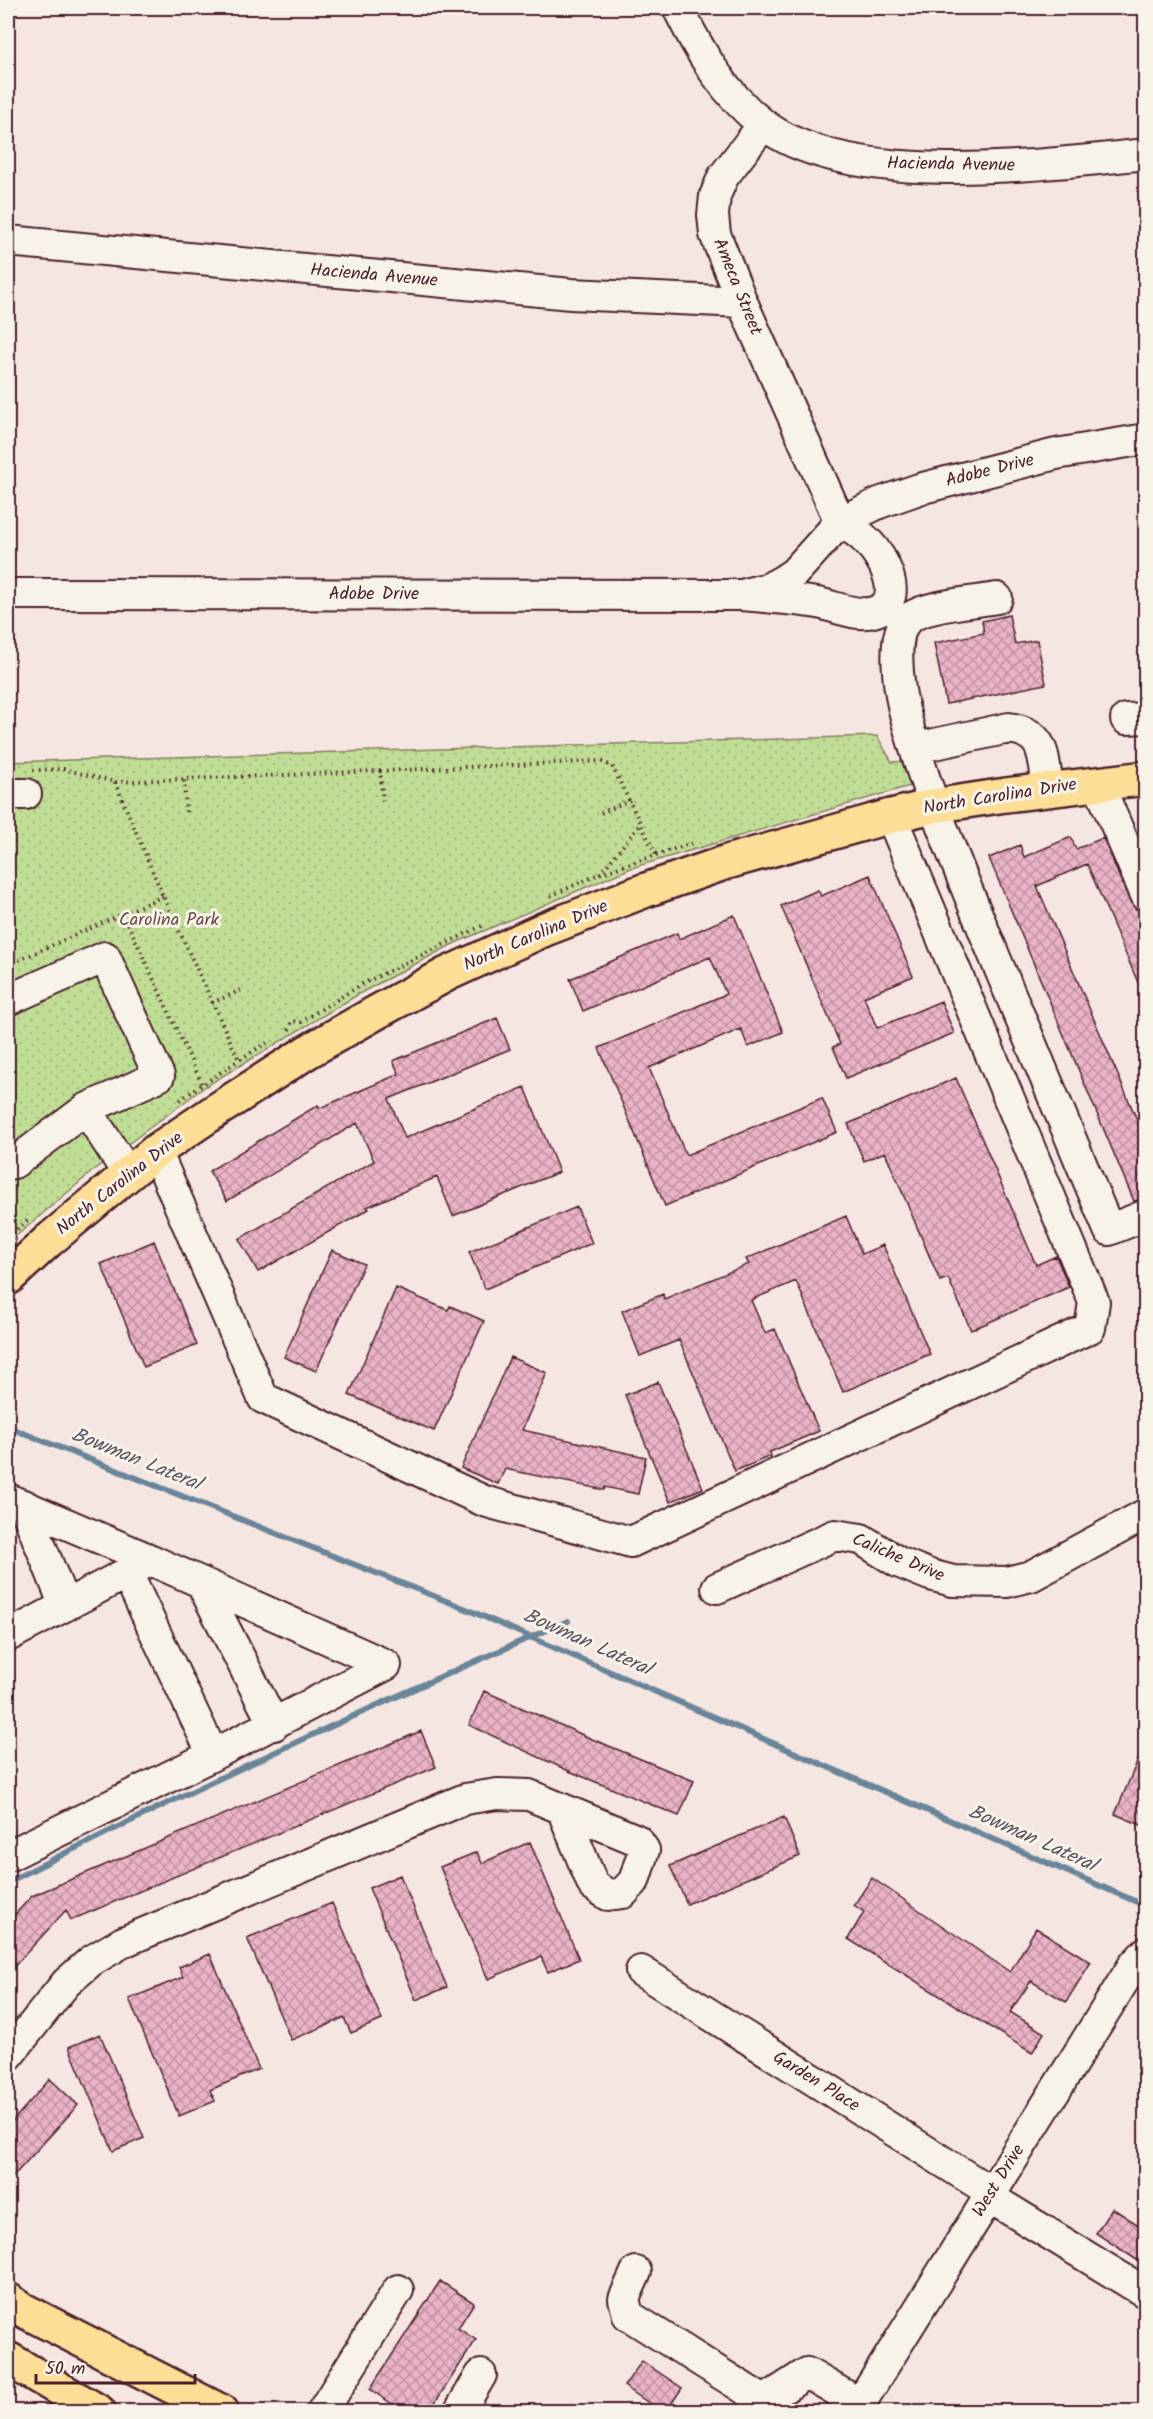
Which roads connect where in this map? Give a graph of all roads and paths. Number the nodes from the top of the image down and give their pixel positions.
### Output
1 (678, 8) edge
2 (763, 125) junction
3 (1146, 154) edge
4 (8, 241) edge
5 (742, 302) junction
6 (1146, 439) edge
7 (840, 522) junction
8 (8, 594) edge
9 (740, 595) junction
10 (997, 598) dead end
11 (916, 748) junction
12 (381, 771) junction
13 (1146, 778) edge
14 (184, 779) junction
15 (115, 782) junction
16 (1098, 783) junction
17 (21, 786) edge
18 (1048, 789) junction
19 (630, 800) junction
20 (383, 802) dead end
21 (933, 806) junction
22 (186, 812) dead end
23 (601, 813) dead end
24 (891, 816) junction
25 (641, 823) junction
26 (599, 874) junction
27 (1146, 895) edge
28 (162, 896) junction
29 (539, 901) dead end
30 (123, 913) junction
31 (488, 923) dead end
32 (8, 966) edge
33 (241, 990) dead end
34 (8, 1000) edge
35 (212, 1004) junction
36 (282, 1034) dead end
37 (273, 1039) dead end
38 (202, 1084) dead end
39 (86, 1109) junction
40 (156, 1151) junction
41 (8, 1164) edge
42 (128, 1174) junction
43 (1146, 1215) edge
44 (8, 1278) edge
45 (16, 1502) edge
46 (1146, 1514) edge
47 (139, 1566) junction
48 (201, 1582) junction
49 (717, 1588) dead end
50 (66, 1606) junction
51 (10, 1628) edge
52 (274, 1725) junction
53 (213, 1755) junction
54 (562, 1809) dead end
55 (8, 1856) edge
56 (1146, 1952) edge
57 (641, 1971) dead end
58 (8, 2056) edge
59 (990, 2194) junction
60 (636, 2272) dead end
61 (398, 2289) dead end
62 (1146, 2293) edge
63 (8, 2300) edge
64 (9, 2362) edge
65 (481, 2375) dead end
66 (857, 2408) edge
67 (99, 2412) edge
68 (222, 2412) edge
69 (322, 2412) edge
70 (459, 2412) edge

1 - 2 street
2 - 3 street, Hacienda Avenue
2 - 5 street, Ameca Street
4 - 5 street, Hacienda Avenue
5 - 7 street, Ameca Street
6 - 7 street, Adobe Drive
7 - 9 street, Adobe Drive
7 - 9 street, Adobe Drive
8 - 9 street, Adobe Drive
10 - 11 street
11 - 18 street
11 - 21 street
12 - 14 path
12 - 19 path
12 - 20 path
13 - 16 main road, North Carolina Drive
14 - 15 path
14 - 22 path
15 - 17 path
15 - 28 path
16 - 18 main road, North Carolina Drive
16 - 27 street
18 - 21 main road, North Carolina Drive
19 - 23 path
19 - 25 path
21 - 24 main road, North Carolina Drive
21 - 43 street
24 - 40 main road, North Carolina Drive
24 - 40 street
25 - 26 path
25 - 26 path
26 - 29 path
28 - 30 path
28 - 35 path
30 - 32 path
30 - 38 path
31 - 36 path
33 - 35 path
34 - 39 street
35 - 37 path
39 - 41 street
39 - 42 street
40 - 42 main road, North Carolina Drive
42 - 44 main road, North Carolina Drive
45 - 47 street
45 - 50 street
46 - 49 street, Caliche Drive
47 - 48 street
47 - 50 street
47 - 53 street
48 - 52 street
48 - 52 street
50 - 51 street
52 - 53 street
53 - 55 street
54 - 58 street
56 - 59 street, West Drive
57 - 59 street, Garden Place
59 - 62 street, Garden Place
59 - 66 street, West Drive
60 - 66 street
61 - 69 street
63 - 68 main road
64 - 67 main road
65 - 70 street

